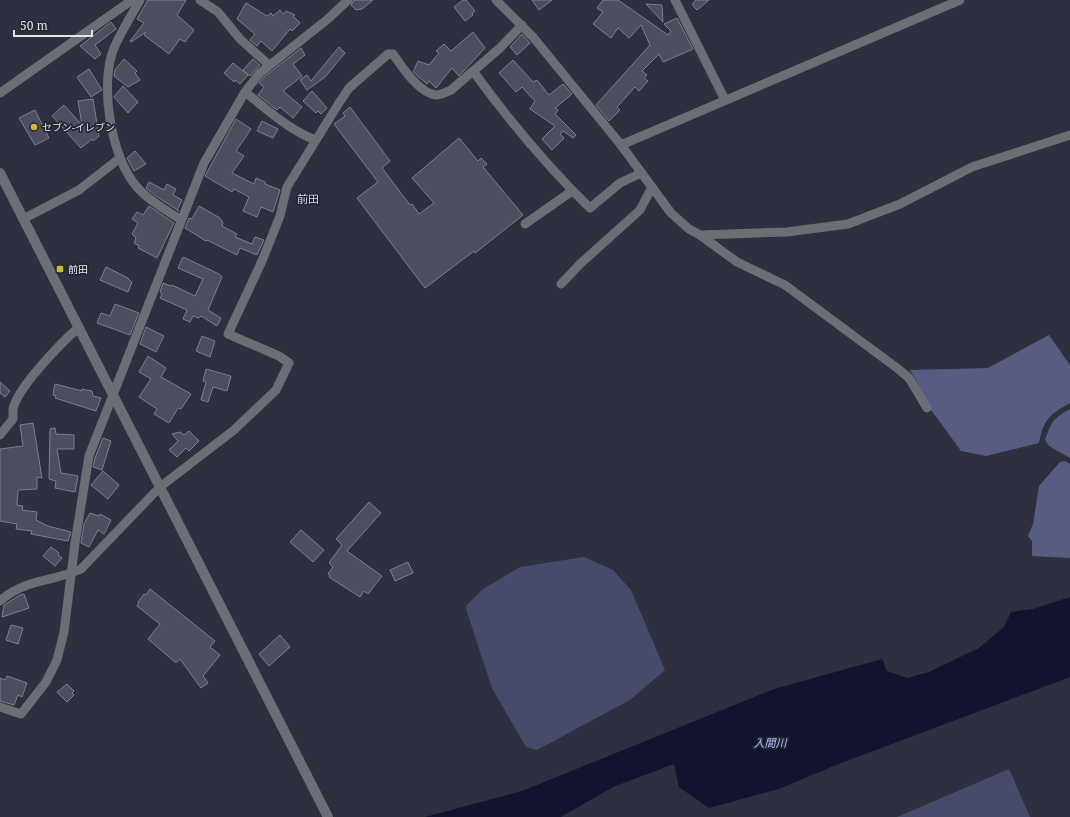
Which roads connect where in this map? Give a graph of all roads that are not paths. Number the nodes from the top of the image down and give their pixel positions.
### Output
1 (132, 0) edge
2 (140, 0) edge
3 (200, 0) edge
4 (348, 0) edge
5 (496, 0) edge
6 (675, 0) edge
7 (960, 0) edge
8 (522, 25) junction
9 (269, 65) junction
10 (473, 71) junction
11 (245, 92) junction
12 (0, 93) edge
13 (724, 100) junction
14 (1070, 135) edge
15 (316, 140) junction
16 (622, 146) junction
17 (120, 158) junction
18 (641, 172) junction
19 (0, 173) edge
20 (652, 187) junction
21 (572, 191) junction
22 (24, 219) junction
23 (181, 220) junction
24 (525, 224) dead end
25 (700, 235) junction
26 (561, 284) dead end
27 (78, 328) junction
28 (114, 396) junction
29 (927, 408) dead end
30 (0, 435) edge
31 (160, 487) junction
32 (72, 573) junction
33 (0, 601) edge
34 (0, 707) edge
35 (328, 817) edge

1 - 12 street
2 - 17 street
3 - 9 street
4 - 9 street
5 - 8 street
6 - 13 street
7 - 13 street
8 - 10 street
8 - 16 street
9 - 11 street
10 - 15 street
10 - 21 street
11 - 15 street
11 - 23 street
13 - 16 street
14 - 25 street
15 - 31 street
16 - 18 street
17 - 22 street
17 - 23 street
18 - 20 street
18 - 21 street
19 - 22 street
20 - 25 street
20 - 26 street
21 - 24 street
22 - 27 street
23 - 28 street
25 - 29 street
27 - 28 street
27 - 30 street
28 - 31 street
28 - 32 street
31 - 32 street
31 - 35 street
32 - 33 street
32 - 34 street

